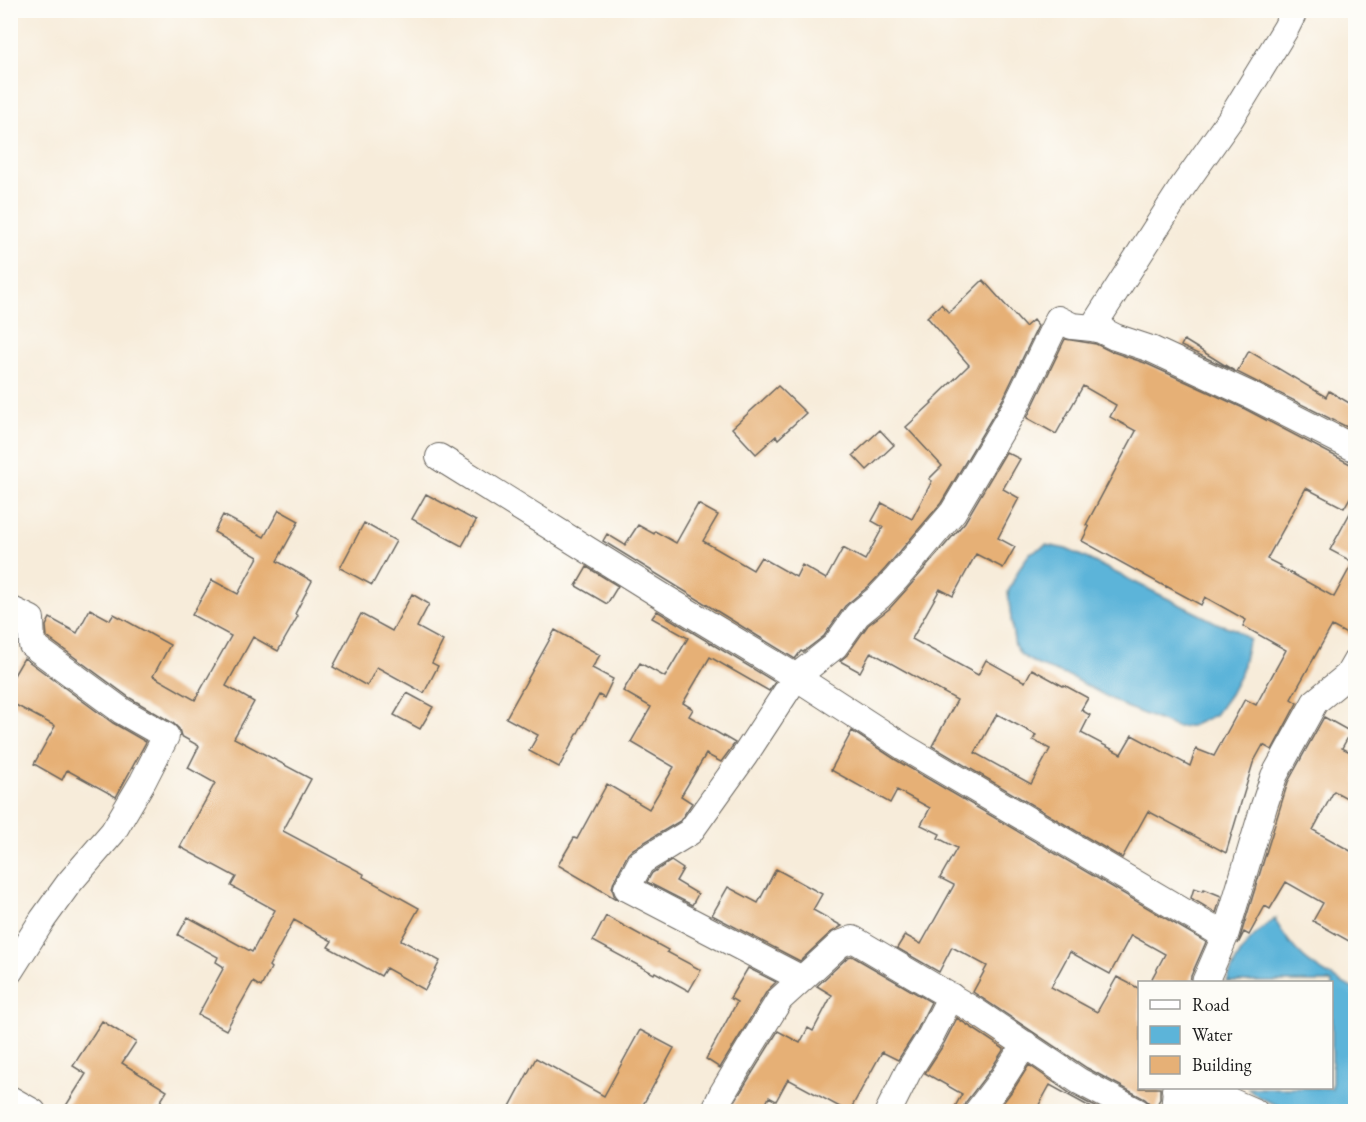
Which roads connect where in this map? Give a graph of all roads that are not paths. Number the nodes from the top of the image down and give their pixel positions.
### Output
1 (1295, 10) edge
2 (1092, 328) junction
3 (1356, 449) edge
4 (439, 457) dead end
5 (10, 609) edge
6 (1353, 672) edge
7 (796, 677) junction
8 (1225, 936) junction
9 (10, 971) edge
10 (802, 979) junction
11 (1206, 981) edge
12 (951, 996) junction
13 (1025, 1044) junction
14 (1175, 1096) edge
15 (714, 1112) edge
16 (888, 1112) edge
17 (977, 1112) edge
18 (1138, 1112) edge
19 (1255, 1112) edge

1 - 2 street
2 - 3 street
2 - 7 street
4 - 7 street
5 - 9 street
6 - 8 street
7 - 8 street
7 - 10 street
8 - 11 street
10 - 12 street
10 - 15 street
12 - 13 street
12 - 16 street
13 - 17 street
13 - 18 street
14 - 19 street

